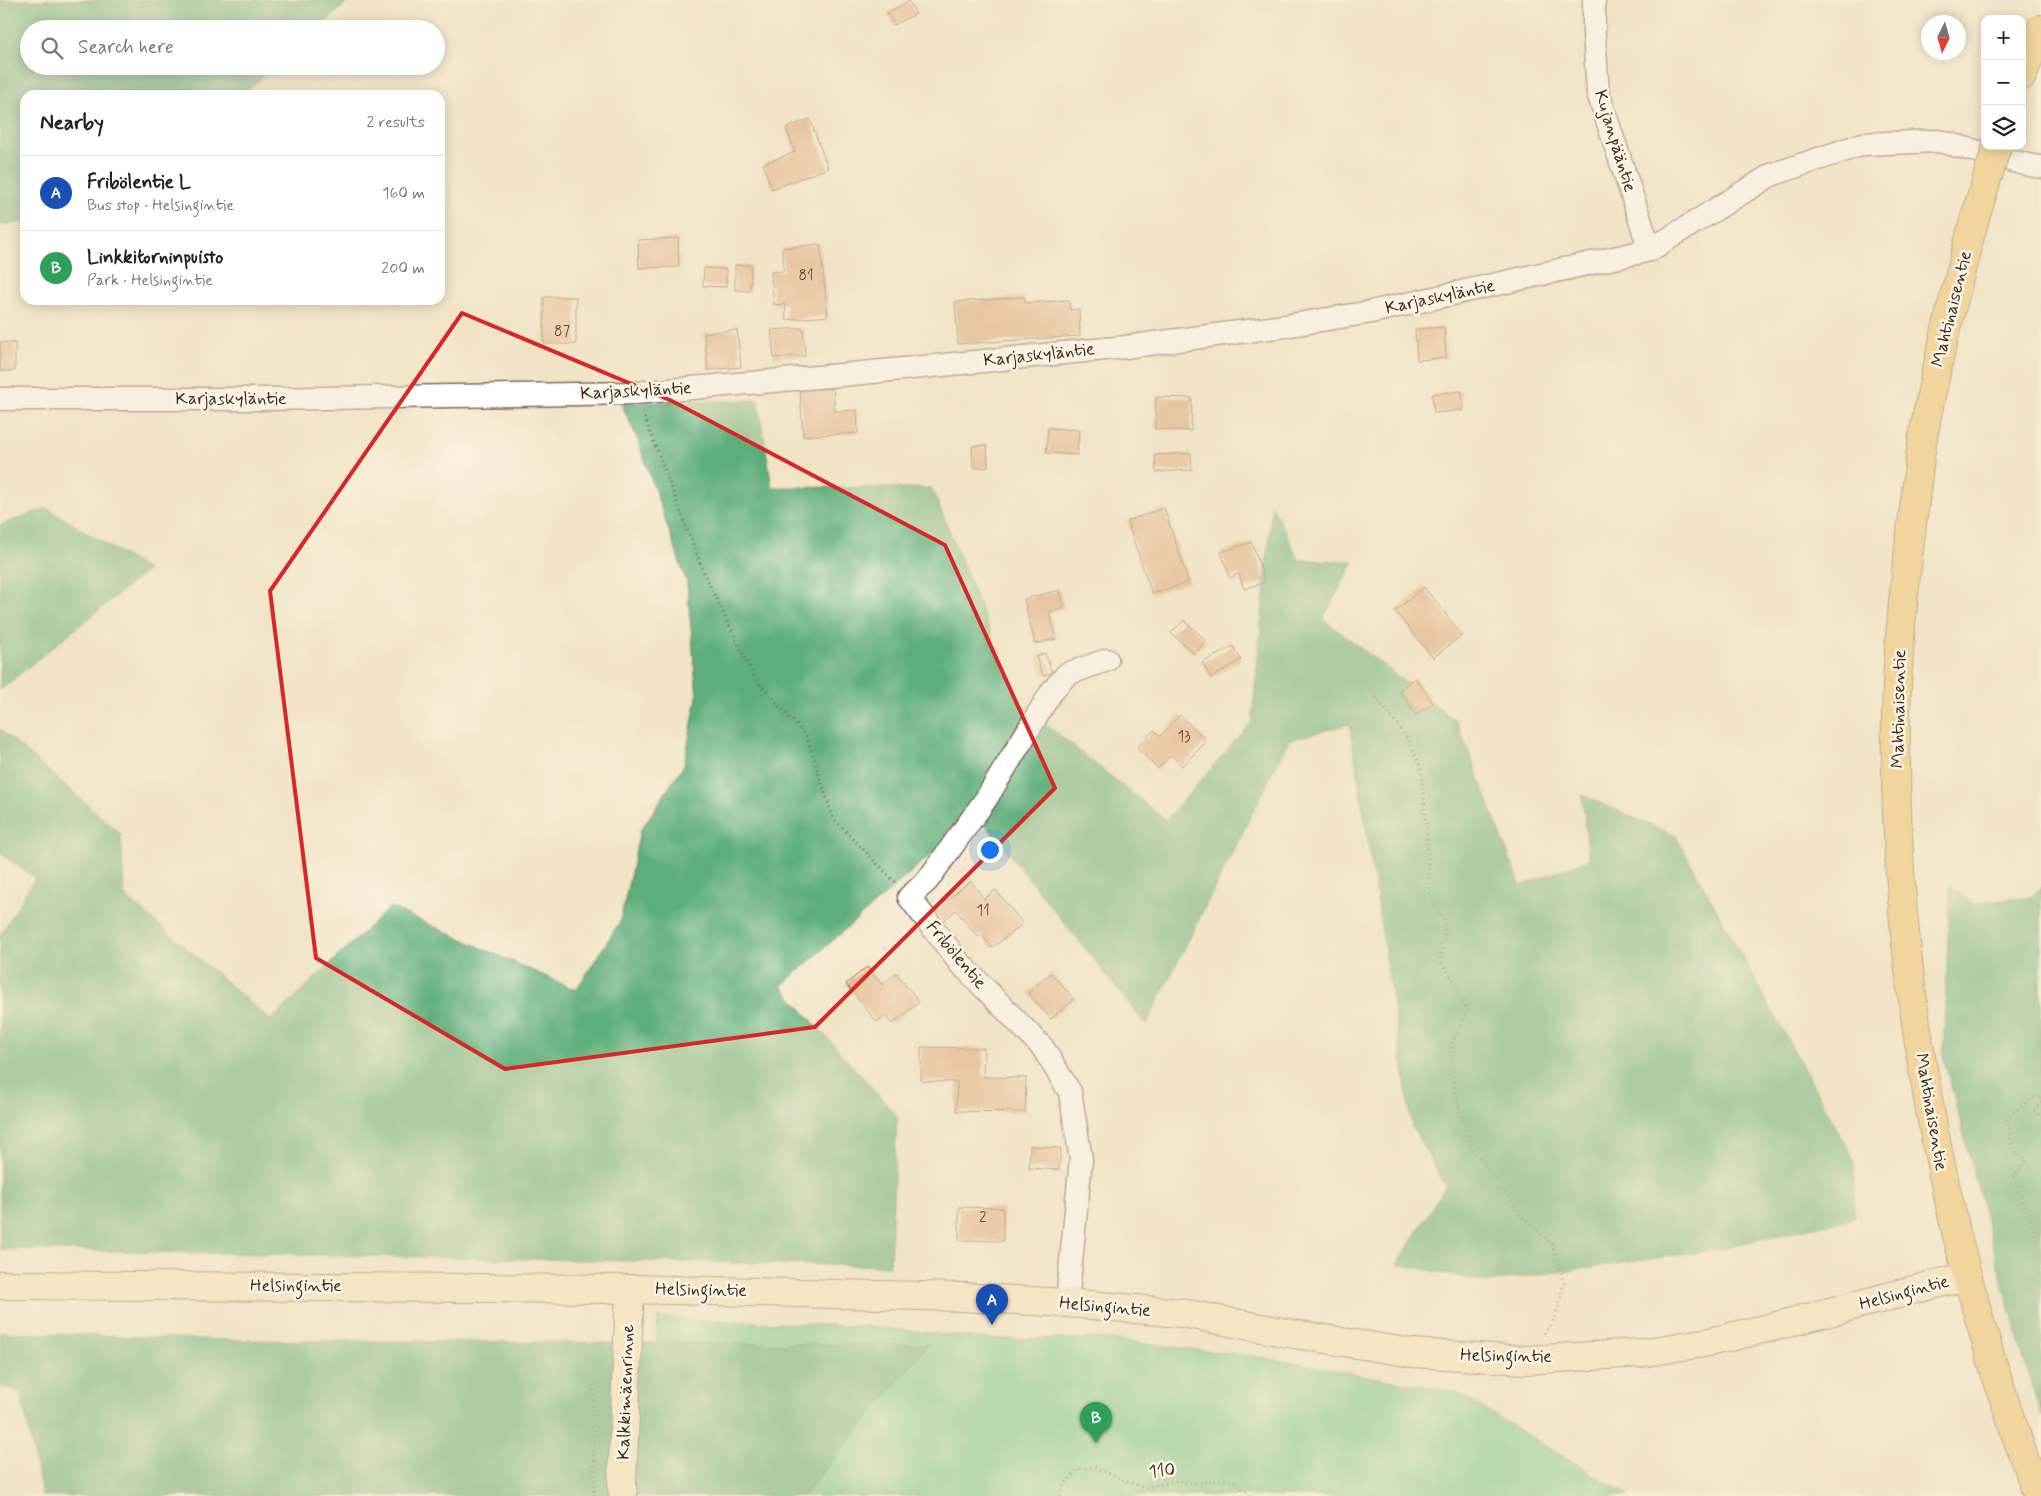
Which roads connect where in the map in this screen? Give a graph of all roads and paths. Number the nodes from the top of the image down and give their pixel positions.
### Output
1 (1594, 0) edge
2 (2041, 29) edge
3 (2026, 66) edge
4 (1996, 150) edge
5 (2041, 167) edge
6 (1650, 250) junction
7 (635, 393) junction
8 (0, 399) edge
9 (1107, 660) dead end
10 (1370, 689) dead end
11 (909, 897) junction
12 (2041, 1101) edge
13 (2041, 1117) edge
14 (2041, 1252) edge
15 (1966, 1276) junction
16 (0, 1284) edge
17 (630, 1289) junction
18 (1067, 1303) junction
19 (1525, 1360) junction
20 (594, 1381) dead end
21 (594, 1496) edge
22 (623, 1496) edge
23 (1060, 1496) edge
24 (1250, 1496) edge
25 (2038, 1496) edge

1 - 6 street, Kujanpääntie
2 - 3 main road
4 - 15 main road, Mahtinaisentie, bridge
5 - 6 street, Karjaskyläntie
6 - 7 street, Karjaskyläntie
7 - 8 street, Karjaskyläntie
7 - 11 path
9 - 11 street
10 - 19 path
11 - 18 street, Fribölentie
12 - 13 path
12 - 14 path
15 - 19 main road, Helsingintie
15 - 25 main road, Helsingintie
16 - 17 main road, Helsingintie
17 - 18 main road, Helsingintie
17 - 22 main road, Kalkkimäenrinne
18 - 19 main road, Helsingintie
20 - 21 path
23 - 24 path, 110

